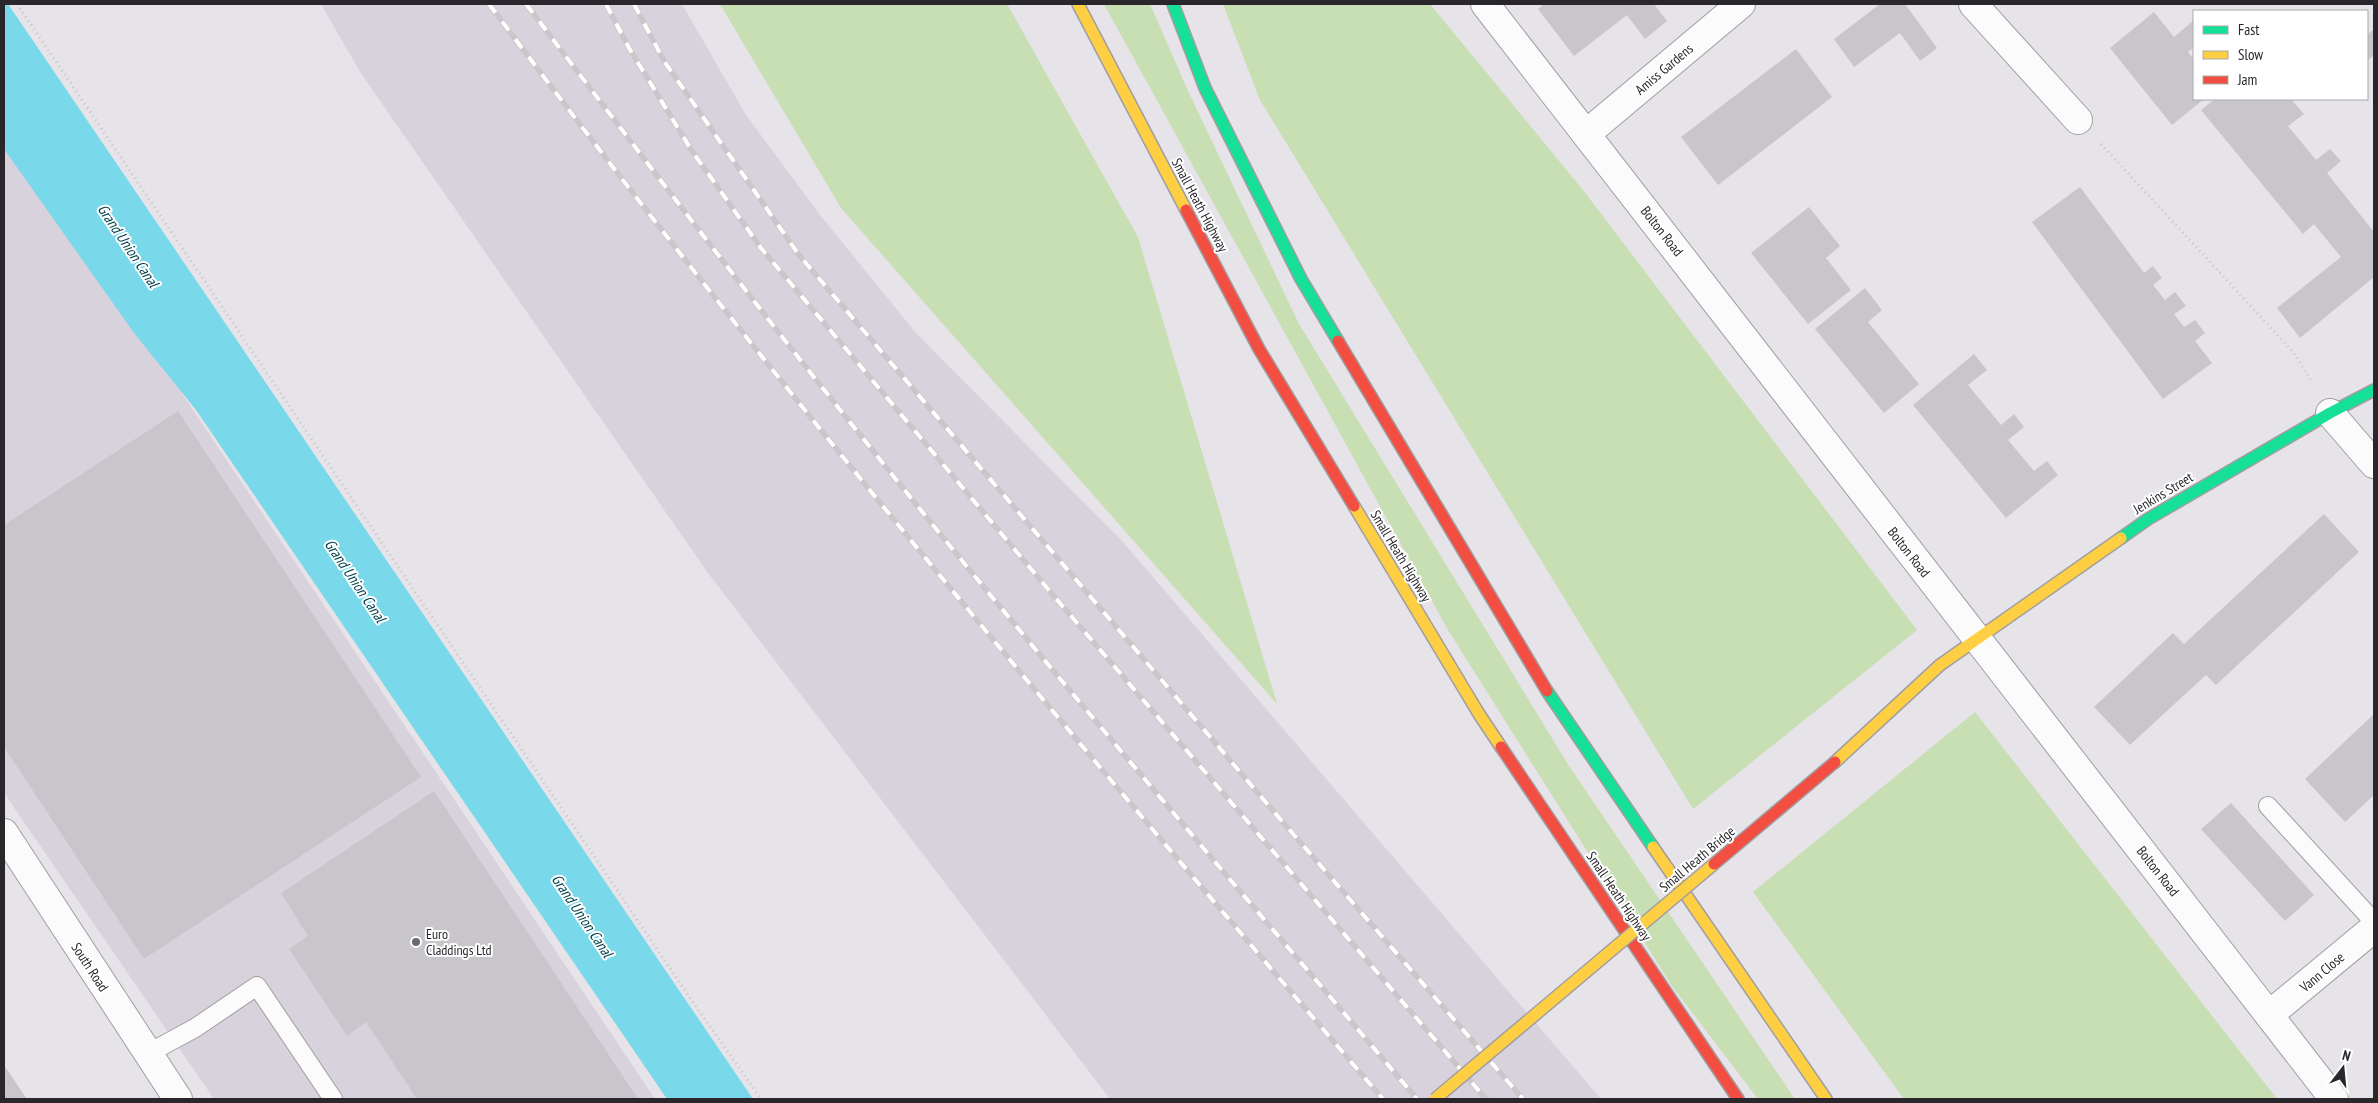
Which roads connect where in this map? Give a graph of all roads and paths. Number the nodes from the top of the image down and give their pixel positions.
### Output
1 (17, 4) edge
2 (1078, 4) edge
3 (1173, 4) edge
4 (1485, 4) edge
5 (1741, 4) edge
6 (1973, 4) edge
7 (2078, 120) joint
8 (1586, 134) junction
9 (2374, 390) edge
10 (2330, 413) junction
11 (2374, 464) edge
12 (1978, 640) junction
13 (2268, 806) dead end
14 (4, 834) edge
15 (2374, 922) edge
16 (2374, 928) edge
17 (2269, 1015) junction
18 (147, 1054) junction
19 (178, 1099) edge
20 (333, 1099) edge
21 (761, 1099) edge
22 (1435, 1099) edge
23 (1738, 1099) edge
24 (1826, 1099) edge
25 (2334, 1099) edge

1 - 21 path
2 - 23 main road, Small Heath Highway
3 - 24 main road
4 - 8 street, Bolton Road
5 - 8 street, Amiss Gardens
6 - 7 street
7 - 10 path
8 - 12 street, Bolton Road
9 - 10 main road, Jenkins Street
10 - 11 street
10 - 12 main road, Jenkins Street
12 - 17 street, Bolton Road
12 - 22 main road, Small Heath Bridge, bridge
13 - 15 lane
14 - 18 street, South Road
16 - 17 street, Vann Close
17 - 25 street, Bolton Road
18 - 19 street, South Road
18 - 20 lane

